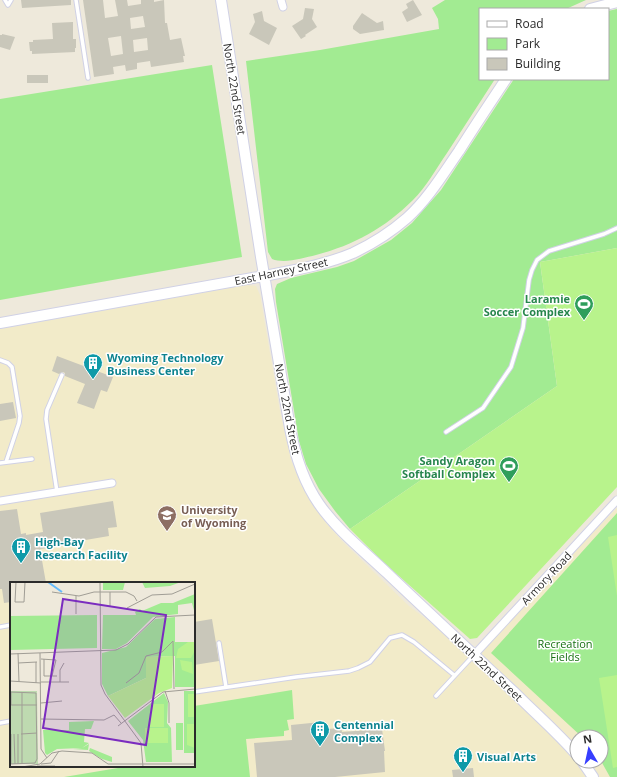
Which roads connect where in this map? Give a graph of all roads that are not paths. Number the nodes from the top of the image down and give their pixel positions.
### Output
1 (5, 0) edge
2 (11, 0) edge
3 (76, 0) edge
4 (221, 0) edge
5 (617, 2) edge
6 (594, 8) edge
7 (88, 78) dead end
8 (505, 80) edge
9 (617, 228) edge
10 (264, 276) junction
11 (0, 323) edge
12 (0, 360) edge
13 (62, 375) dead end
14 (446, 432) dead end
15 (32, 459) dead end
16 (6, 462) junction
17 (0, 463) edge
18 (112, 483) dead end
19 (57, 492) junction
20 (617, 500) edge
21 (0, 501) edge
22 (10, 625) edge
23 (0, 627) edge
24 (219, 643) dead end
25 (474, 655) junction
26 (454, 675) junction
27 (226, 687) junction
28 (195, 692) edge
29 (436, 696) dead end
30 (10, 721) edge
31 (0, 723) edge
32 (569, 746) edge

1 - 2 lane
3 - 7 lane
4 - 10 street, North 22nd Street
5 - 6 street
8 - 10 street, East Harney Street
9 - 14 lane
10 - 11 street, East Harney Street
10 - 25 street, North 22nd Street
12 - 16 lane
13 - 19 lane
15 - 16 lane
16 - 17 lane
18 - 19 street
19 - 21 street
20 - 25 street, Armory Road
22 - 23 lane
24 - 27 lane
25 - 26 lane
25 - 32 street, North 22nd Street
26 - 27 lane
26 - 29 lane
27 - 28 lane
30 - 31 lane

